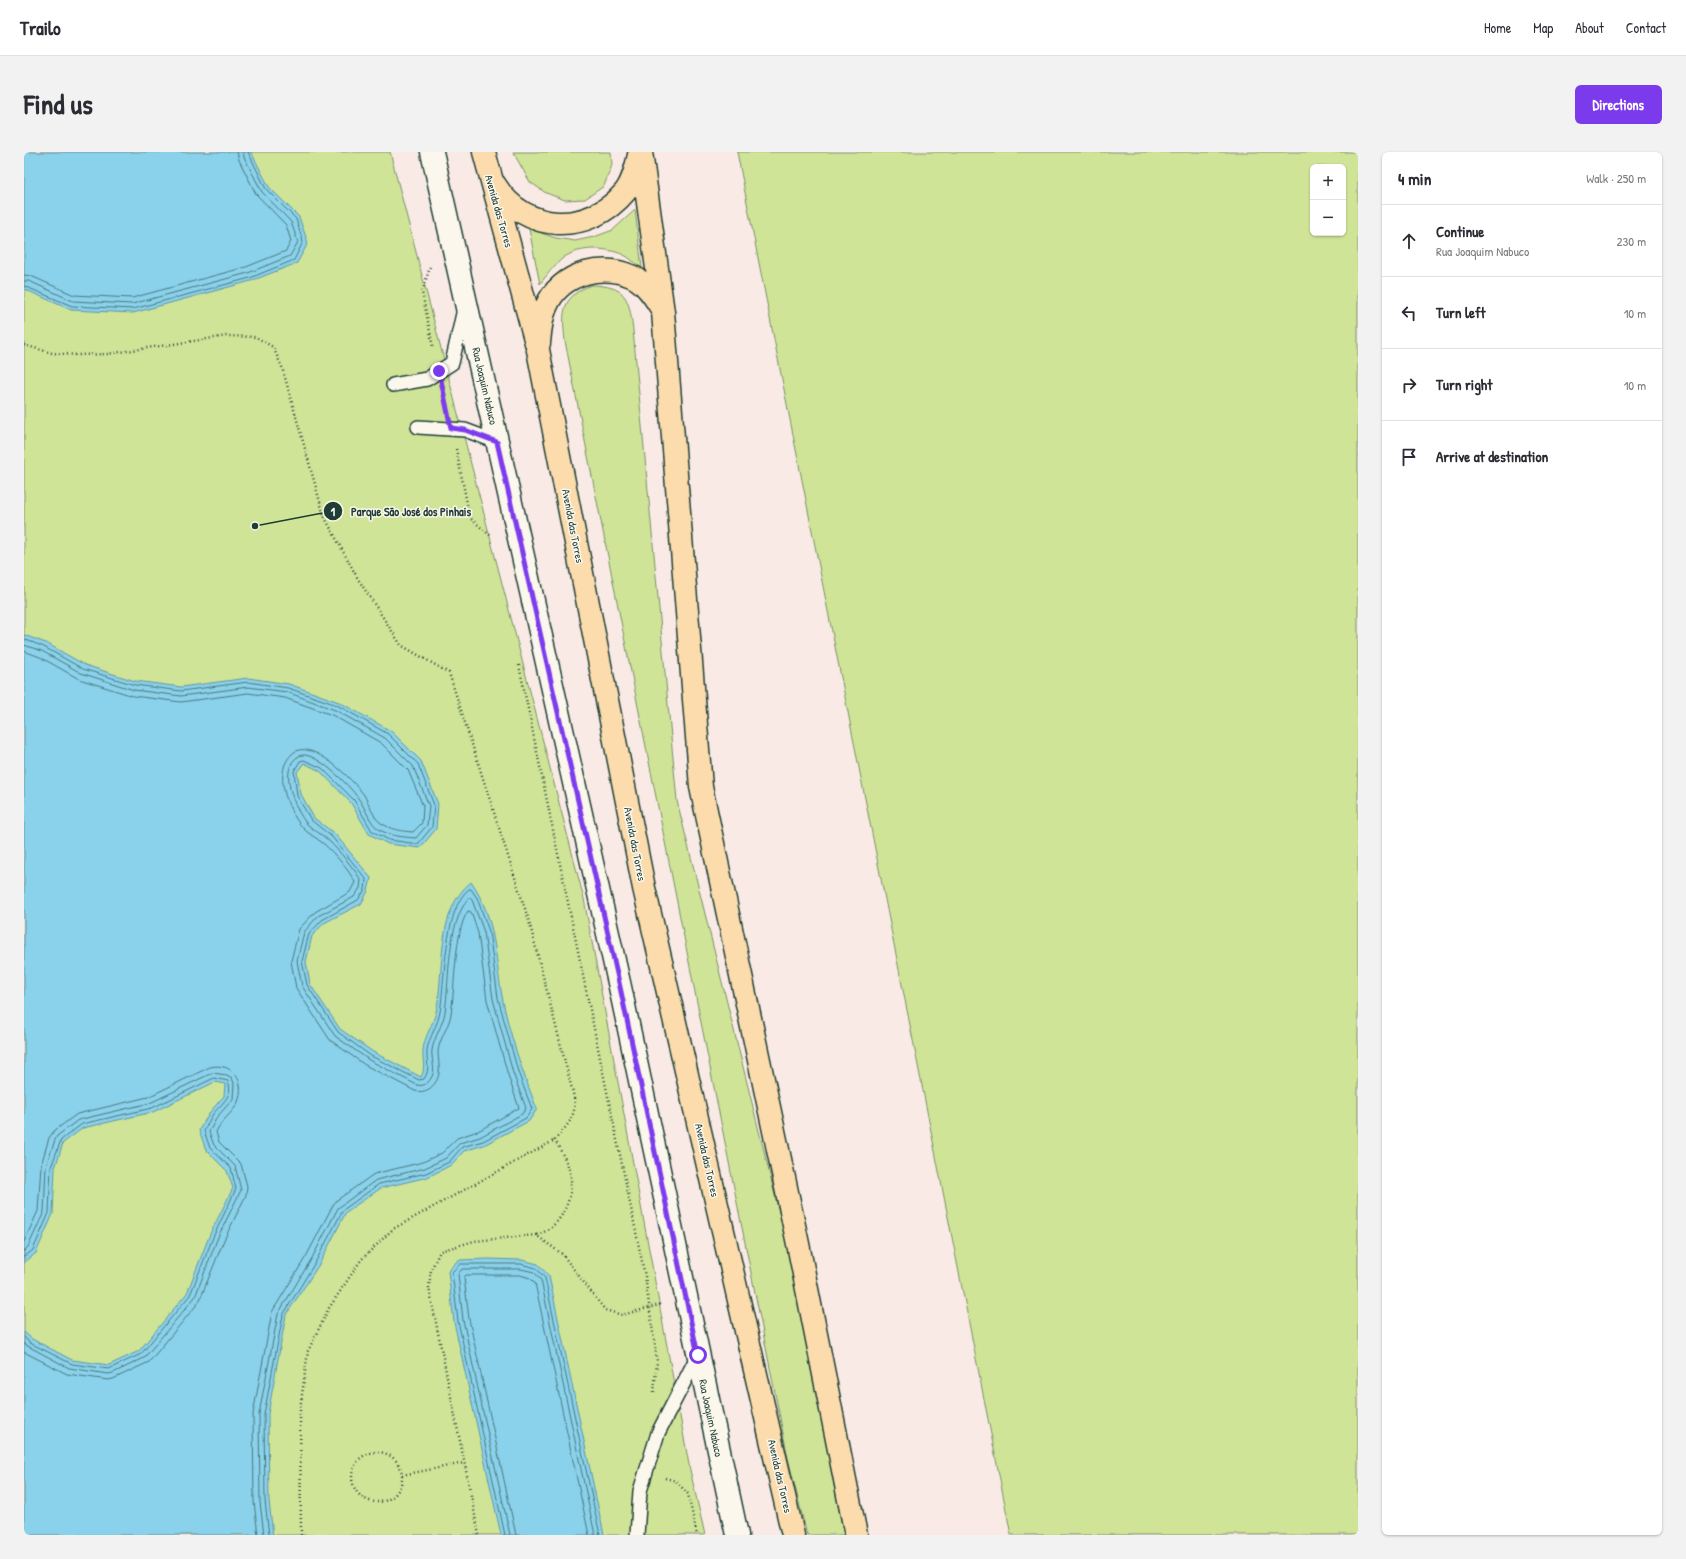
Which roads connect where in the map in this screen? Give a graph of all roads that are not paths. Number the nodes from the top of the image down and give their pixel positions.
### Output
1 (432, 152) edge
2 (484, 152) edge
3 (640, 152) edge
4 (489, 175) junction
5 (466, 301) junction
6 (663, 312) junction
7 (538, 350) junction
8 (392, 385) dead end
9 (418, 427) dead end
10 (497, 442) junction
11 (698, 1355) junction
12 (637, 1535) edge
13 (737, 1535) edge
14 (793, 1535) edge
15 (856, 1535) edge

1 - 5 main road, Rua Joaquim Nabuco
2 - 4 highway, Avenida das Torres
3 - 4 highway
3 - 6 highway
4 - 7 highway, Avenida das Torres
5 - 8 lane
5 - 10 main road, Rua Joaquim Nabuco
6 - 7 highway
6 - 15 highway
7 - 14 highway, Avenida das Torres
9 - 10 lane
10 - 11 main road, Rua Joaquim Nabuco
11 - 12 lane
11 - 13 main road, Rua Joaquim Nabuco

